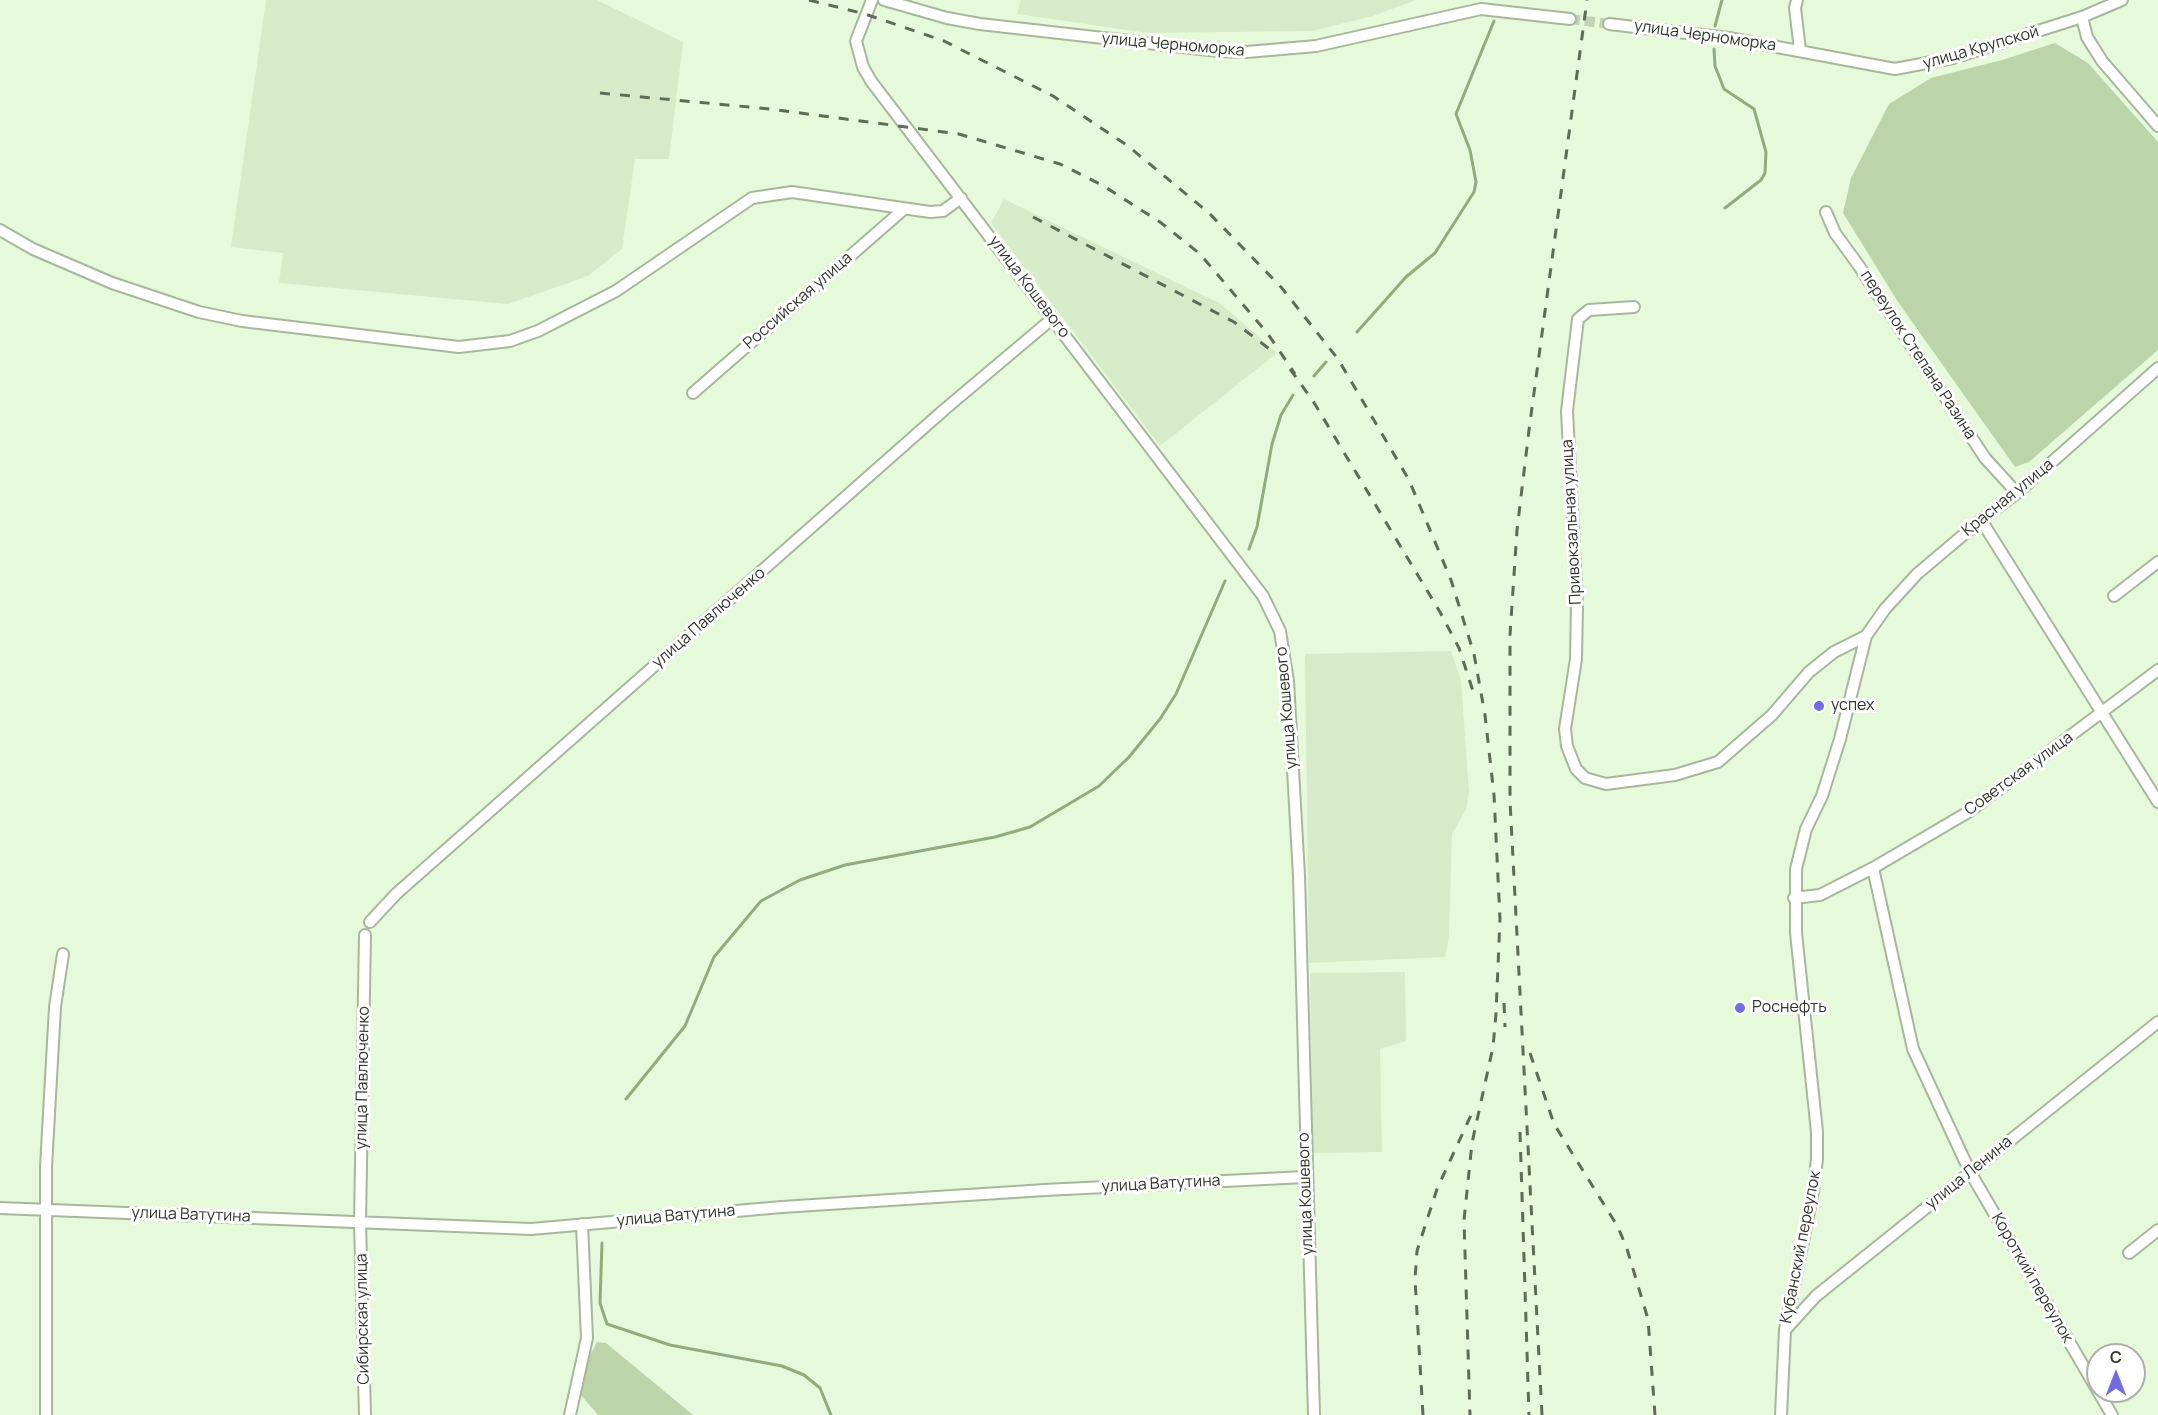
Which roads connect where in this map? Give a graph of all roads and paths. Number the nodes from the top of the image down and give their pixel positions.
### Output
1 (872, 0) edge
2 (884, 0) edge
3 (1797, 0) edge
4 (2122, 0) edge
5 (2082, 17) junction
6 (1570, 19) tunnel mouth
7 (1609, 24) tunnel mouth
8 (1800, 50) junction
9 (2158, 126) edge
10 (961, 198) junction
11 (904, 209) junction
12 (1826, 212) dead end
13 (0, 230) edge
14 (1634, 307) dead end
15 (1053, 318) junction
16 (2158, 368) edge
17 (693, 393) dead end
18 (2017, 493) junction
19 (1981, 520) junction
20 (2158, 562) edge
21 (2114, 596) dead end
22 (1866, 636) junction
23 (2158, 670) edge
24 (2101, 714) junction
25 (1585, 778) joint
26 (2158, 802) edge
27 (1806, 829) joint
28 (1873, 868) junction
29 (1794, 898) junction
30 (370, 922) dead end
31 (365, 934) dead end
32 (63, 954) dead end
33 (2158, 1022) edge
34 (1970, 1172) junction
35 (1305, 1177) junction
36 (0, 1208) edge
37 (46, 1210) junction
38 (360, 1222) junction
39 (582, 1224) junction
40 (2158, 1230) edge
41 (2129, 1253) dead end
42 (1785, 1330) junction
43 (46, 1409) edge
44 (365, 1415) edge
45 (570, 1415) edge
46 (1314, 1415) edge
47 (1781, 1415) edge
48 (2112, 1415) edge

1 - 10 street, улица Кошевого
2 - 6 street, улица Черноморка
3 - 8 street
4 - 5 street, улица Крупской
5 - 8 street, улица Крупской
5 - 9 street
7 - 8 street, улица Черноморка
10 - 11 street
10 - 15 street, улица Кошевого
11 - 13 street
11 - 17 street, Российская улица
12 - 18 street, переулок Степана Разина
14 - 25 street, Привокзальная улица
15 - 30 street, улица Павлюченко
15 - 35 street, улица Кошевого
16 - 18 street, Красная улица
18 - 19 street, Красная улица
19 - 22 street, Красная улица
19 - 24 street
20 - 21 street
22 - 25 street, Красная улица
22 - 27 street, Красная улица
23 - 24 street, Советская улица
24 - 26 street
24 - 28 street, Советская улица
27 - 29 street, Кубанский переулок
28 - 29 street, Советская улица
28 - 34 street
29 - 42 street, Кубанский переулок
31 - 38 street, улица Павлюченко
32 - 37 street
33 - 34 street, улица Ленина
34 - 42 street, улица Ленина
34 - 48 street, Короткий переулок
35 - 39 street, улица Ватутина
35 - 46 street, улица Кошевого
36 - 37 street, улица Ватутина
37 - 38 street, улица Ватутина
37 - 43 street
38 - 39 street, улица Ватутина
38 - 44 street, Сибирская улица
39 - 45 street
40 - 41 street
42 - 47 street, Кубанский переулок

